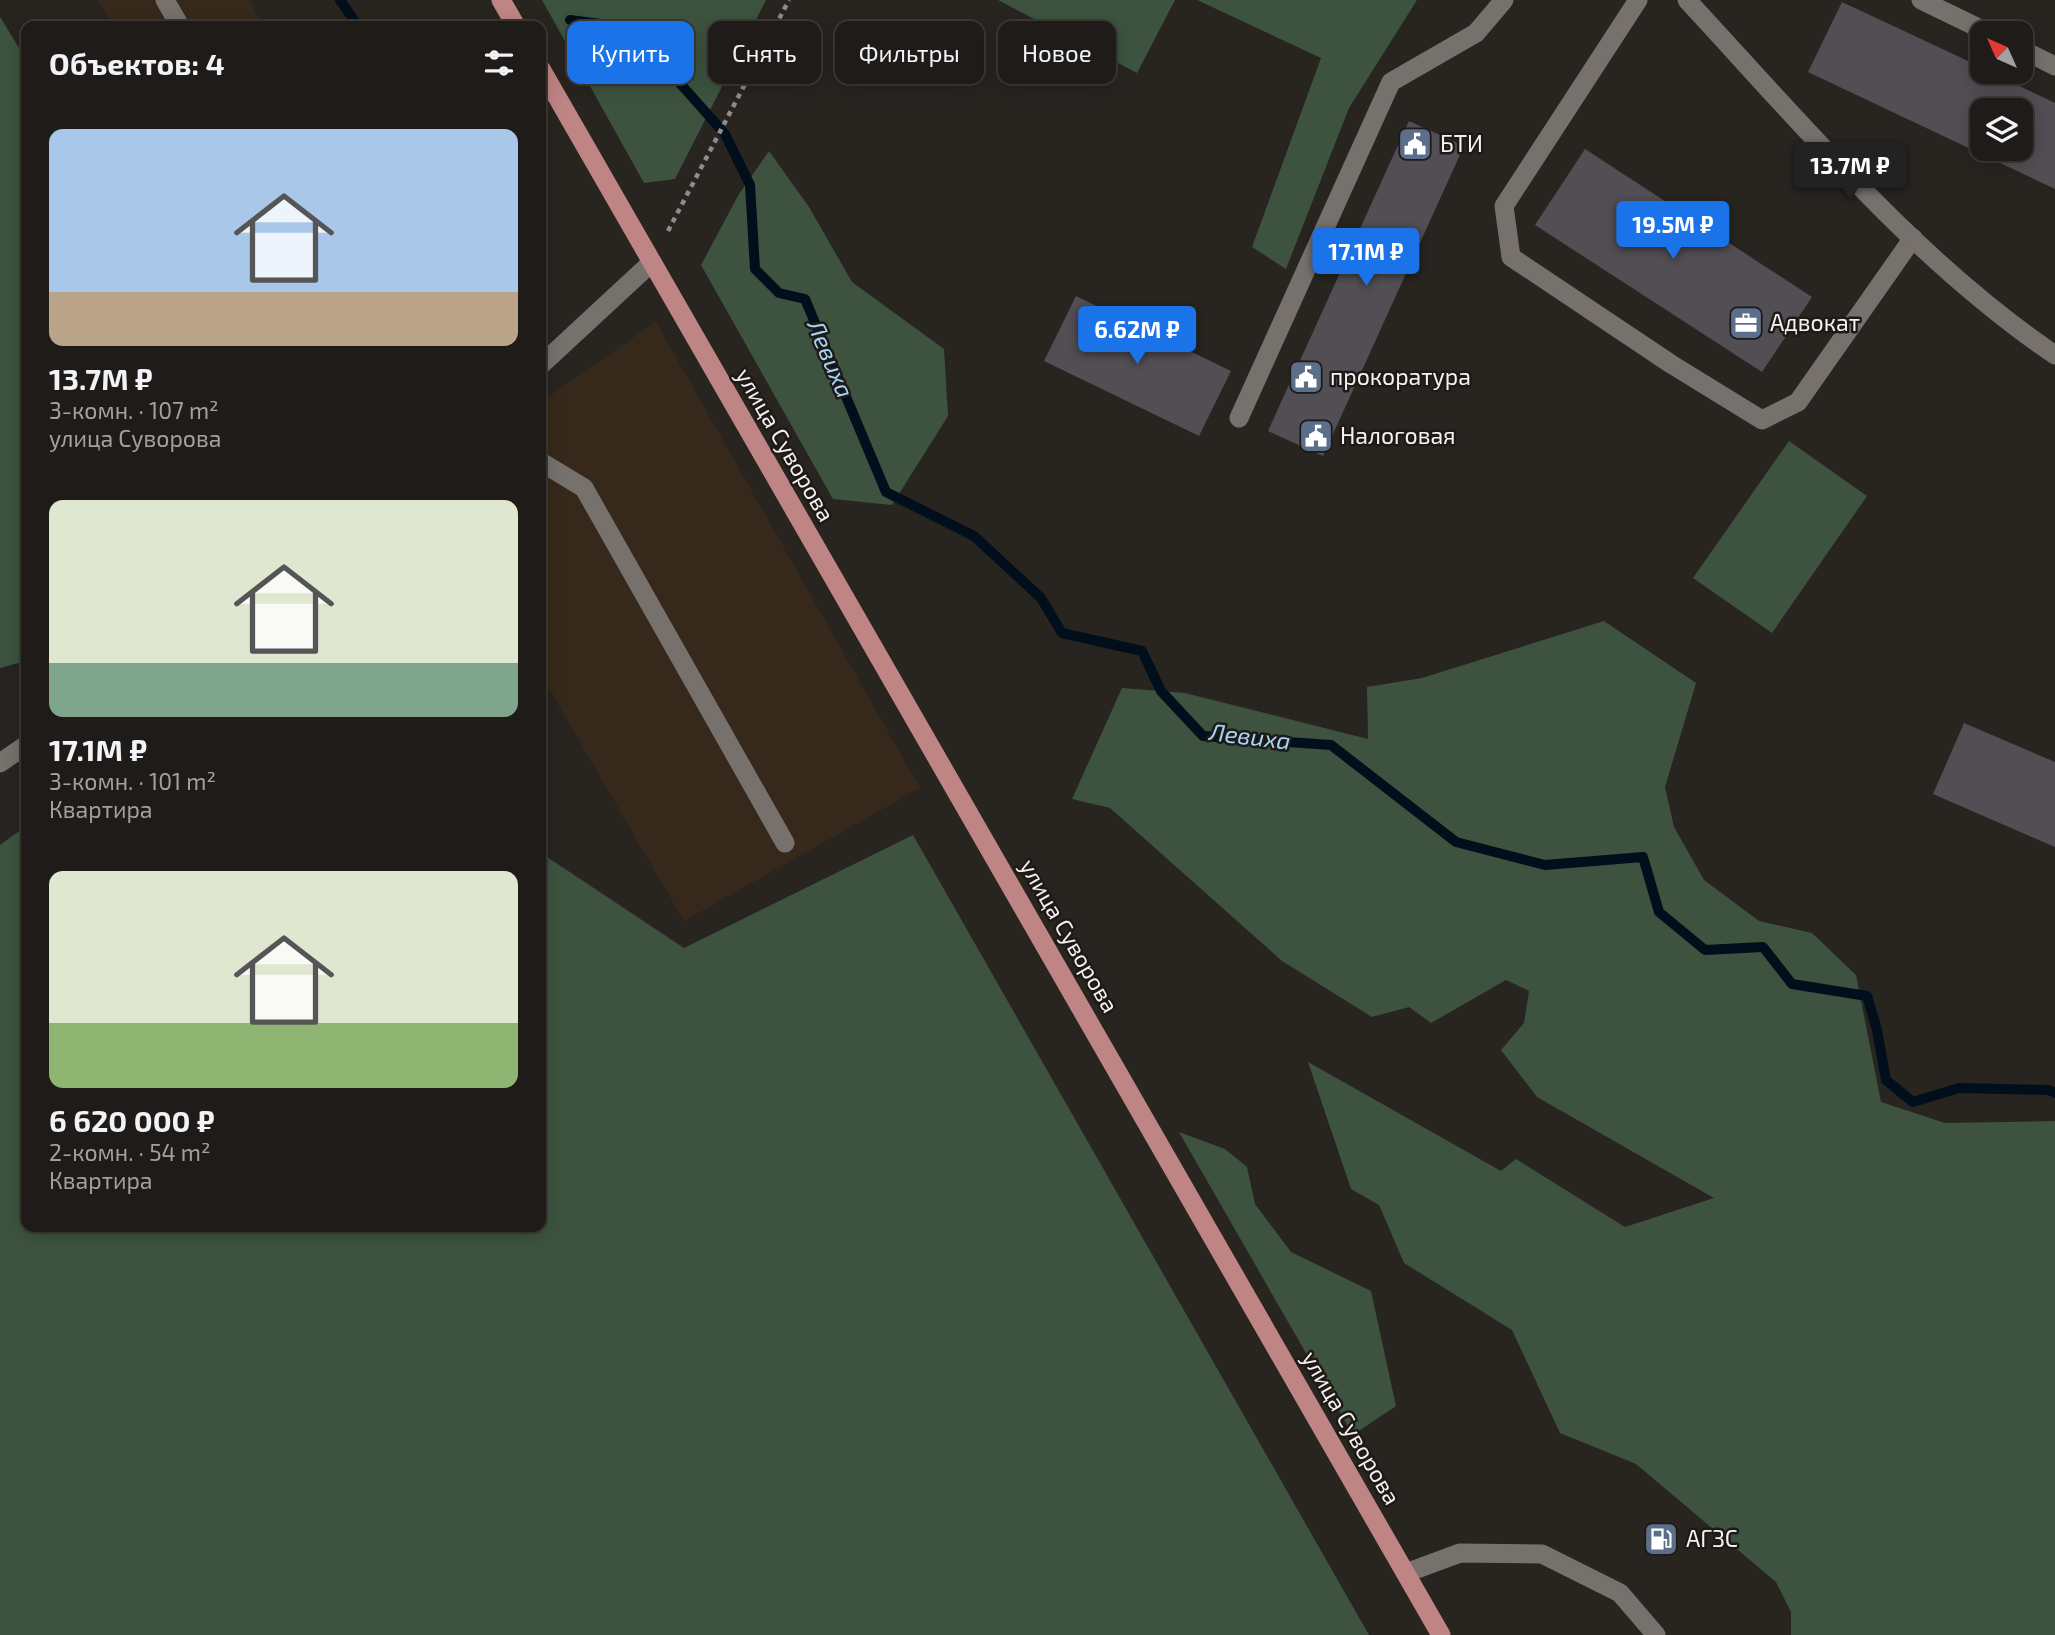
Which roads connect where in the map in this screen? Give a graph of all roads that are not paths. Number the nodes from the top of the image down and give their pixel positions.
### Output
1 (165, 0) edge
2 (501, 0) edge
3 (1504, 0) edge
4 (1638, 0) edge
5 (1687, 0) edge
6 (1921, 0) edge
7 (177, 21) edge
8 (513, 21) edge
9 (1970, 24) edge
10 (2034, 56) edge
11 (2055, 66) edge
12 (546, 78) edge
13 (1913, 238) junction
14 (651, 263) junction
15 (2055, 355) edge
16 (546, 360) edge
17 (1239, 418) dead end
18 (546, 466) edge
19 (21, 748) edge
20 (0, 763) edge
21 (785, 843) dead end
22 (1406, 1573) junction
23 (1441, 1635) edge
24 (1656, 1635) edge

1 - 7 street
2 - 8 main road
3 - 17 street
4 - 13 street
5 - 13 street
6 - 9 street
10 - 11 street
12 - 14 main road, улица Суворова
13 - 15 street
14 - 16 street
14 - 22 main road, улица Суворова
18 - 21 street
19 - 20 street
22 - 23 main road, улица Суворова
22 - 24 street

